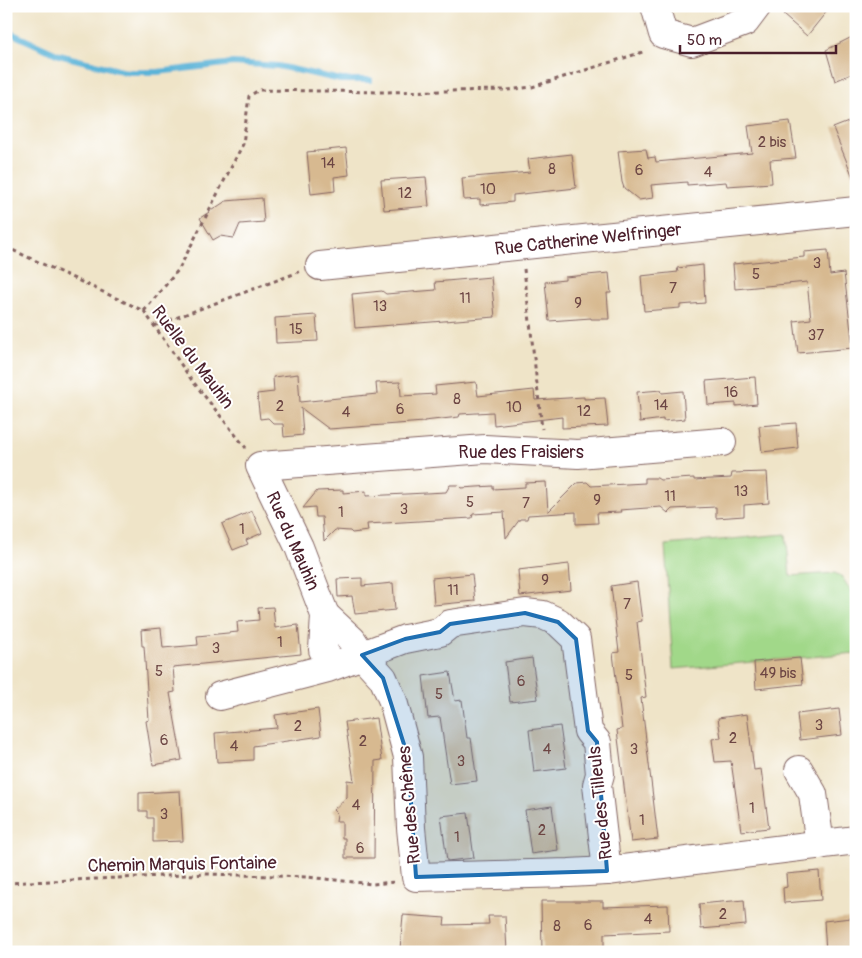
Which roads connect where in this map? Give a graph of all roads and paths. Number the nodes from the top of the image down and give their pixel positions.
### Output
1 (655, 6) edge
2 (757, 6) edge
3 (668, 35) junction
4 (856, 211) edge
5 (522, 246) junction
6 (6, 247) edge
7 (320, 266) joint
8 (144, 311) junction
9 (154, 326) junction
10 (722, 442) dead end
11 (543, 452) junction
12 (260, 466) junction
13 (325, 615) junction
14 (362, 656) junction
15 (333, 666) junction
16 (220, 696) dead end
17 (799, 770) dead end
18 (856, 840) edge
19 (820, 844) junction
20 (607, 871) junction
21 (416, 876) junction
22 (6, 883) edge

1 - 3 street
2 - 3 street
3 - 8 path
4 - 5 street, Rue Catherine Welfringer
5 - 7 street, Rue Catherine Welfringer
5 - 11 path
6 - 8 path, Ruelle du Mauhin
7 - 9 path
8 - 9 path, Ruelle du Mauhin
9 - 12 path, Ruelle du Mauhin
10 - 11 street, Rue des Fraisiers
11 - 12 street, Rue des Fraisiers
12 - 13 street, Rue du Mauhin
13 - 14 street, Rue du Mauhin
13 - 15 street, Rue du Mauhin
14 - 15 street, Rue des Tilleuls
14 - 20 street, Rue des Tilleuls
14 - 21 street, Rue des Chênes
15 - 16 street, Rue des Tilleuls
17 - 19 street
18 - 19 street
19 - 20 street
20 - 21 street
21 - 22 path, Chemin Marquis Fontaine

